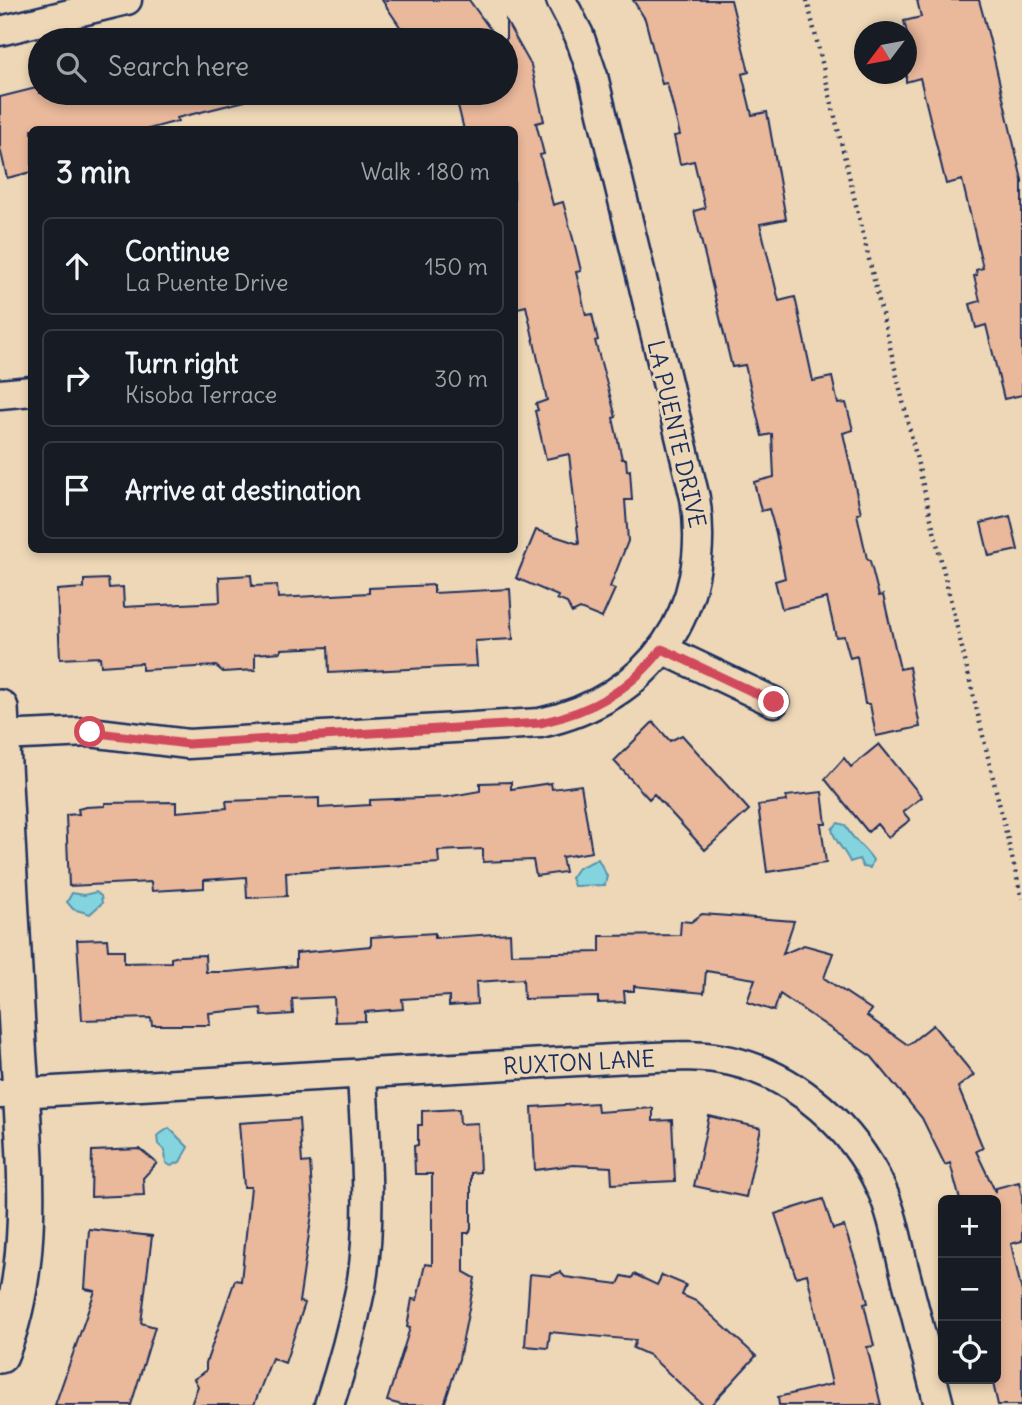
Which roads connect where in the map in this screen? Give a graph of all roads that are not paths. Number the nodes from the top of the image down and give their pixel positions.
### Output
1 (127, 0) edge
2 (561, 0) edge
3 (0, 31) edge
4 (28, 391) edge
5 (0, 394) edge
6 (662, 649) junction
7 (774, 702) dead end
8 (1, 727) edge
9 (362, 1073) junction
10 (10, 1094) edge
11 (0, 1355) edge
12 (329, 1405) edge
13 (939, 1405) edge

1 - 3 street
2 - 6 street, LA PUENTE DRIVE
4 - 5 street
6 - 7 street
6 - 8 street, LA PUENTE DRIVE
8 - 10 street
9 - 10 street, RUXTON LANE
9 - 12 street
9 - 13 street, RUXTON LANE
10 - 11 street

